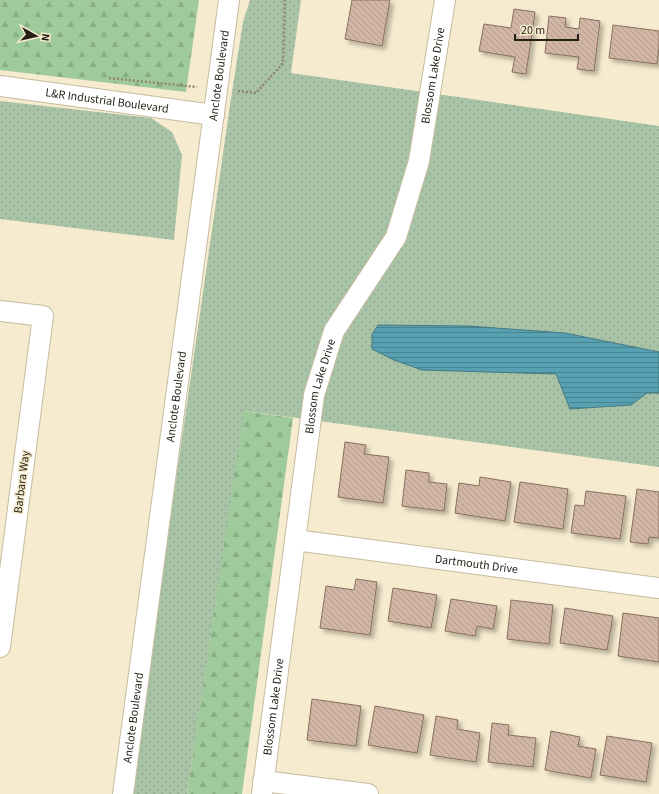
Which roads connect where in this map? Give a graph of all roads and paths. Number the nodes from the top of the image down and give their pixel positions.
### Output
1 (229, 0) edge
2 (284, 0) edge
3 (445, 0) edge
4 (168, 84) dead end
5 (0, 86) edge
6 (218, 89) junction
7 (214, 115) junction
8 (0, 311) edge
9 (295, 540) junction
10 (659, 588) edge
11 (0, 647) edge
12 (262, 787) edge
13 (123, 794) edge
14 (368, 794) edge

1 - 6 street, Anclote Boulevard
2 - 6 path
3 - 9 street, Blossom Lake Drive
4 - 6 path
5 - 7 street, L&R Industrial Boulevard
6 - 7 street, Anclote Boulevard
7 - 13 street, Anclote Boulevard
8 - 11 street, Barbara Way
9 - 10 street, Dartmouth Drive
9 - 12 street, Blossom Lake Drive
12 - 14 street

